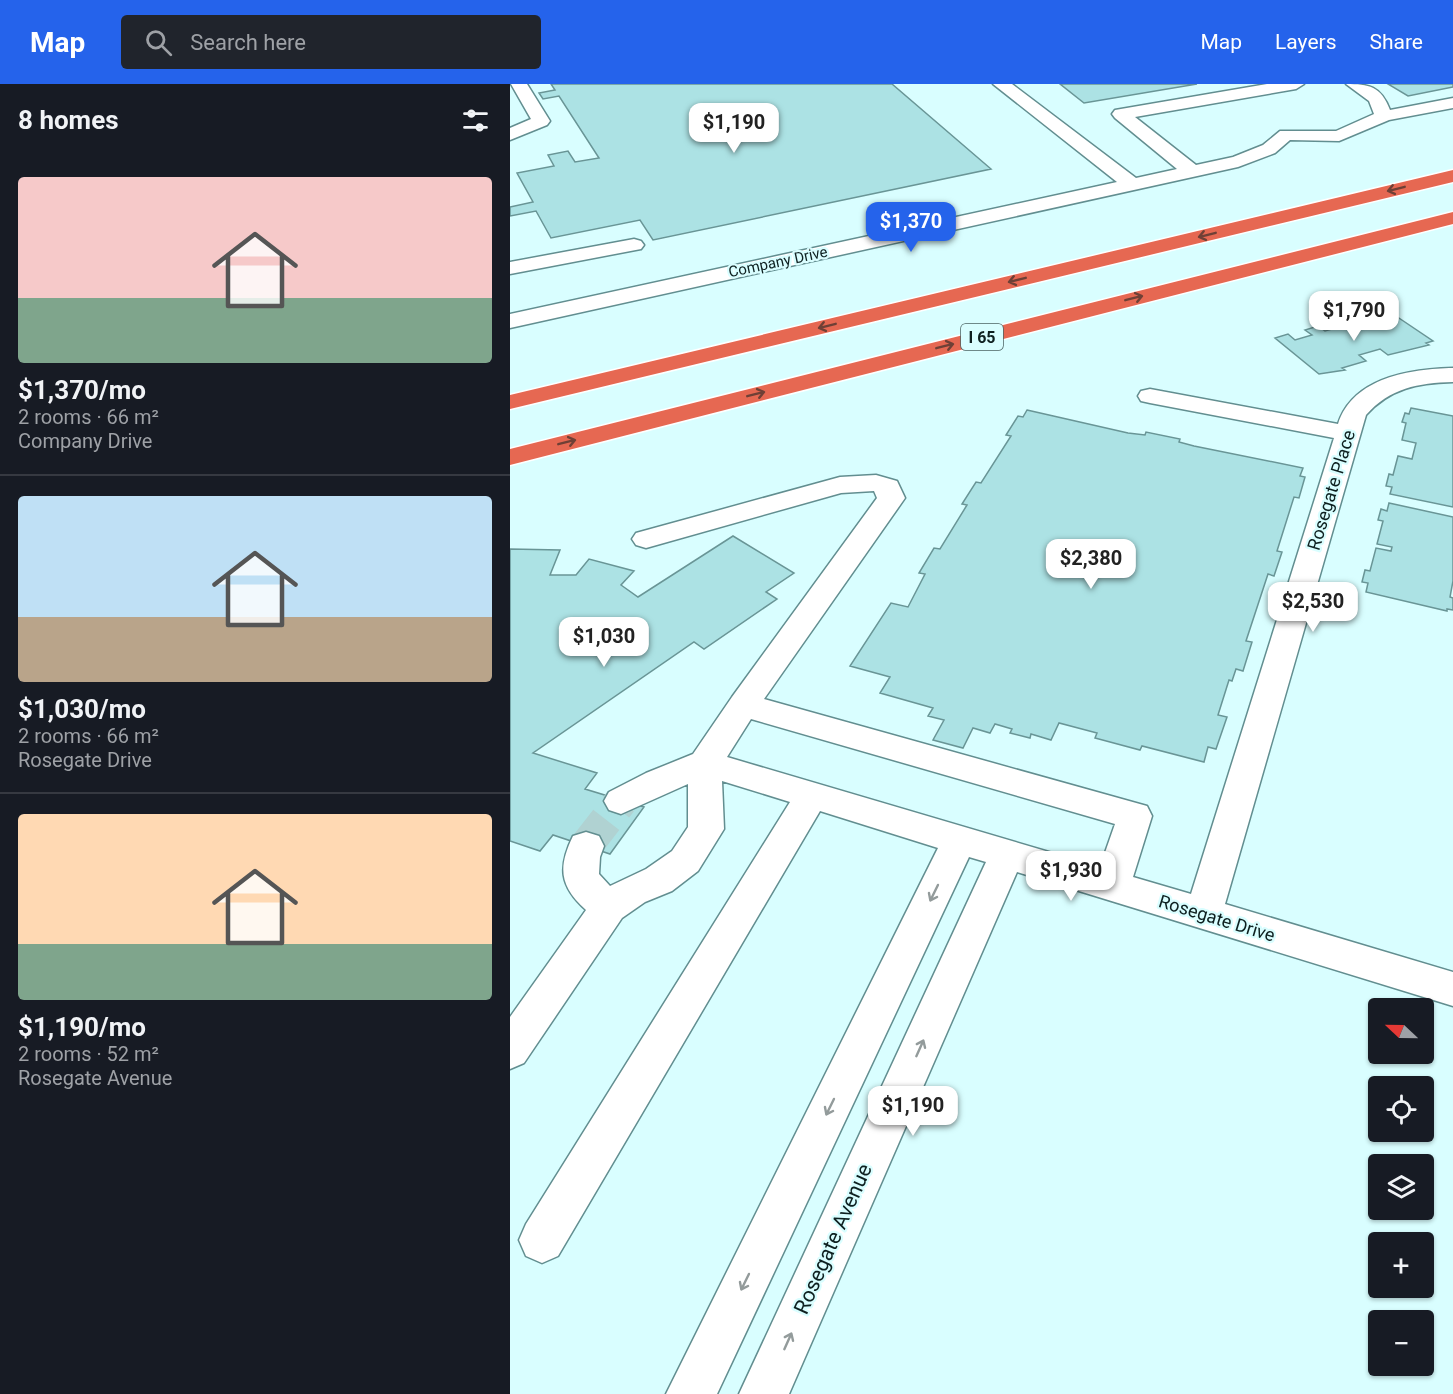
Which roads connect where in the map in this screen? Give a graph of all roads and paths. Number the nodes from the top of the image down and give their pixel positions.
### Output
1 (519, 84) edge
2 (1000, 84) edge
3 (1296, 84) edge
4 (1354, 84) edge
5 (1453, 103) edge
6 (1384, 116) junction
7 (510, 135) edge
8 (1192, 171) junction
9 (1453, 176) edge
10 (1132, 184) junction
11 (1453, 218) edge
12 (634, 245) dead end
13 (510, 268) edge
14 (510, 321) edge
15 (1453, 375) edge
16 (1150, 396) dead end
17 (510, 402) edge
18 (1348, 433) junction
19 (510, 457) edge
20 (646, 539) dead end
21 (743, 705) junction
22 (705, 763) junction
23 (812, 795) junction
24 (621, 801) tunnel mouth
25 (959, 841) junction
26 (586, 846) tunnel mouth
27 (1007, 855) junction
28 (1112, 886) junction
29 (609, 907) junction
30 (1203, 914) junction
31 (1453, 989) edge
32 (510, 1050) edge
33 (542, 1240) dead end
34 (691, 1394) edge
35 (764, 1394) edge

1 - 7 street
2 - 10 street
3 - 8 street
4 - 6 street
5 - 6 street
6 - 8 street, Company Drive
8 - 10 street, Company Drive
9 -> 17 highway
10 - 14 street, Company Drive
19 -> 11 highway, I 65
12 - 13 street
15 - 18 street, Rosegate Place
16 - 18 street
18 - 30 street, Rosegate Place
20 - 21 street
21 - 22 street
21 - 28 street
22 - 23 street, Rosegate Drive
22 - 24 street
22 - 29 street
23 - 25 street, Rosegate Drive
23 - 33 street
25 - 27 street, Rosegate Drive
25 -> 34 street
26 - 29 street
27 - 28 street, Rosegate Drive
35 -> 27 street, Rosegate Avenue
28 - 30 street, Rosegate Drive
29 - 32 street
30 - 31 street, Rosegate Drive

